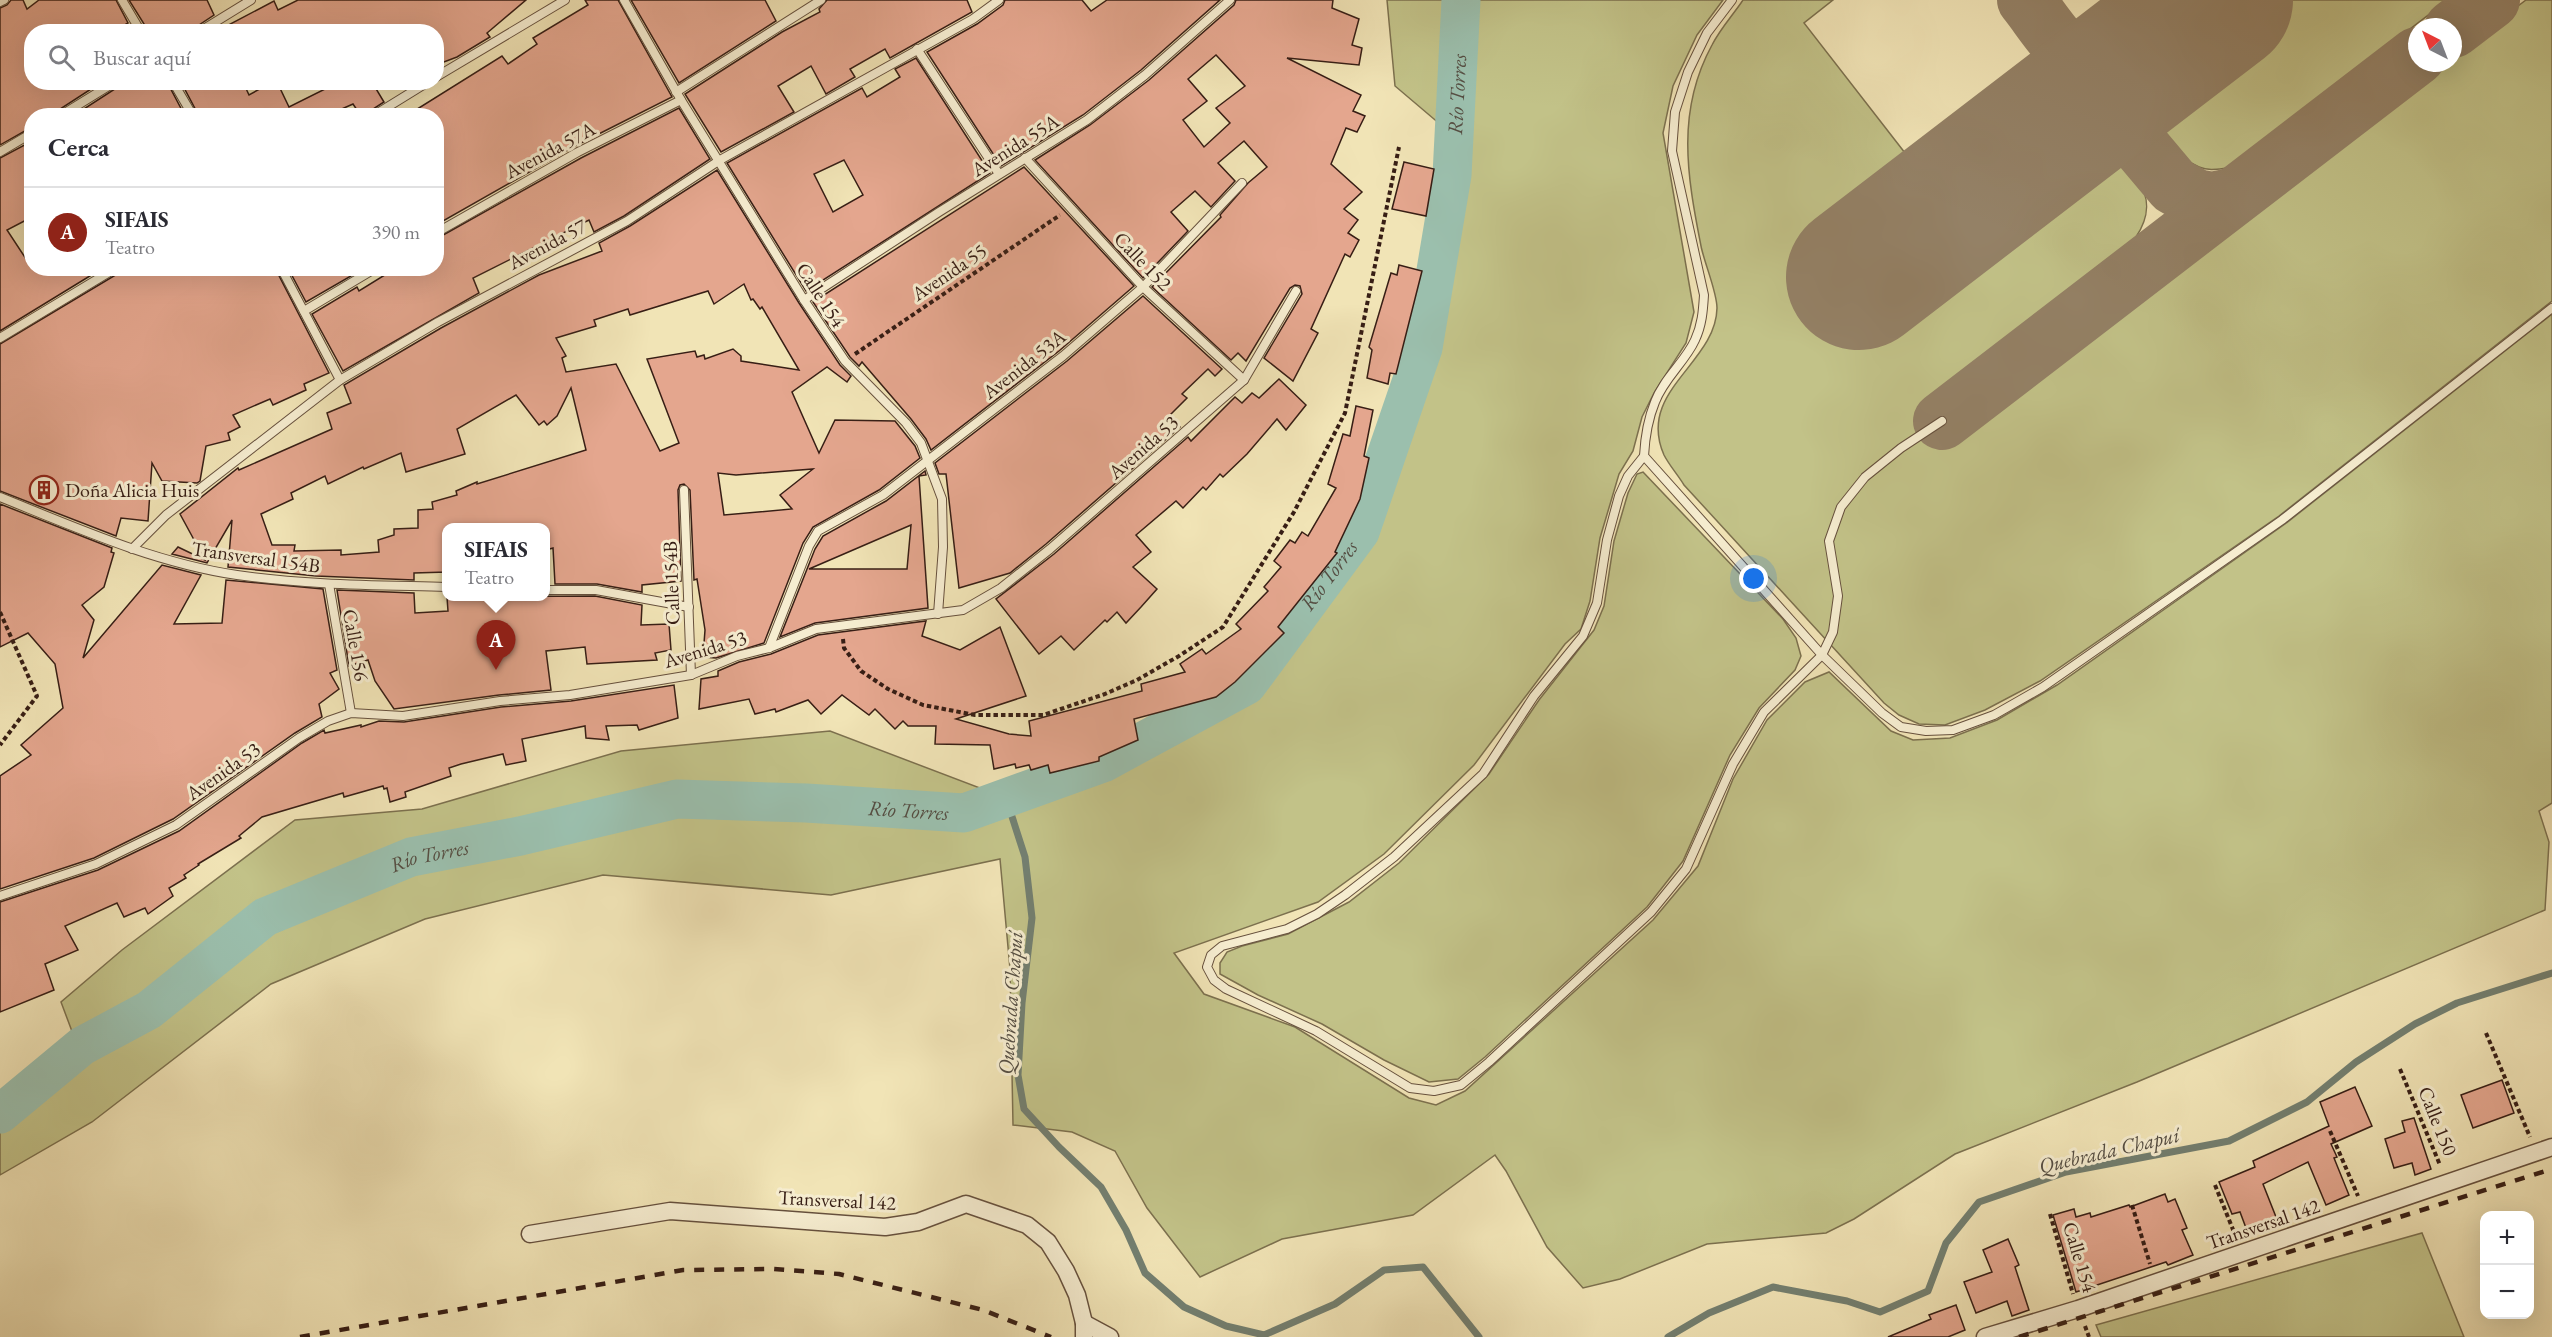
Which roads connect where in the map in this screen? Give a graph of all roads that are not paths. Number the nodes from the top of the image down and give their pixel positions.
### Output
1 (122, 0) edge
2 (251, 0) edge
3 (565, 0) edge
4 (624, 0) edge
5 (820, 0) edge
6 (999, 0) edge
7 (1230, 0) edge
8 (1732, 0) edge
9 (136, 24) edge
10 (212, 24) edge
11 (917, 49) junction
12 (444, 72) edge
13 (102, 90) edge
14 (178, 90) edge
15 (415, 90) edge
16 (678, 96) junction
17 (73, 108) edge
18 (189, 108) edge
19 (386, 108) edge
20 (24, 138) edge
21 (0, 152) edge
22 (1025, 158) junction
23 (720, 160) junction
24 (999, 174) junction
25 (1242, 183) dead end
26 (444, 228) edge
27 (103, 276) edge
28 (285, 276) edge
29 (363, 276) edge
30 (1143, 286) junction
31 (1296, 291) dead end
32 (804, 300) junction
33 (2552, 308) edge
34 (304, 311) junction
35 (0, 338) edge
36 (340, 380) junction
37 (1244, 380) junction
38 (1942, 421) dead end
39 (1644, 456) junction
40 (929, 459) junction
41 (684, 490) dead end
42 (0, 497) edge
43 (132, 549) junction
44 (329, 584) junction
45 (442, 587) edge
46 (550, 590) edge
47 (689, 607) junction
48 (939, 614) junction
49 (769, 648) junction
50 (1822, 655) junction
51 (691, 675) junction
52 (351, 712) junction
53 (0, 896) edge
54 (2544, 1150) edge
55 (530, 1234) dead end
56 (1084, 1330) edge
57 (1110, 1337) edge
58 (1985, 1337) edge

1 - 9 lane
2 - 10 lane
3 - 12 lane
4 - 16 lane, Calle 154
5 - 16 lane, Avenida 57A
6 - 11 lane, Avenida 57
7 - 22 lane, Avenida 55A
8 - 39 lane
11 - 23 lane, Avenida 57
11 - 24 lane
13 - 17 lane
14 - 18 lane
15 - 19 lane
16 - 23 lane, Calle 154
16 - 26 lane, Avenida 57A
20 - 21 lane
22 - 24 lane, Avenida 55A
22 - 30 lane, Calle 152
23 - 32 lane, Calle 154
23 - 36 lane, Avenida 57
24 - 32 lane, Avenida 55A
25 - 30 lane, Avenida 53A
27 - 35 lane
28 - 34 lane
29 - 34 lane
30 - 37 lane, Calle 152
30 - 40 lane, Avenida 53A
31 - 37 lane, Avenida 53
32 - 40 lane, Calle 154
33 - 50 lane
34 - 36 lane
36 - 43 lane, Avenida 57
37 - 48 lane, Avenida 53
38 - 50 lane
39 - 50 lane
39 - 50 lane
40 - 48 lane, Calle 154
40 - 49 lane, Avenida 53A
41 - 47 lane, Calle 154B
42 - 43 lane, Transversal 154B
43 - 44 lane, Transversal 154B
44 - 45 lane, Transversal 154B
44 - 52 lane, Calle 156
46 - 47 lane
47 - 51 lane, Calle 154B
48 - 49 lane, Avenida 53
49 - 51 lane, Avenida 53
51 - 52 lane, Avenida 53
52 - 53 lane, Avenida 53
54 - 58 street, Transversal 142
55 - 56 street, Transversal 142
56 - 57 street, Transversal 142

